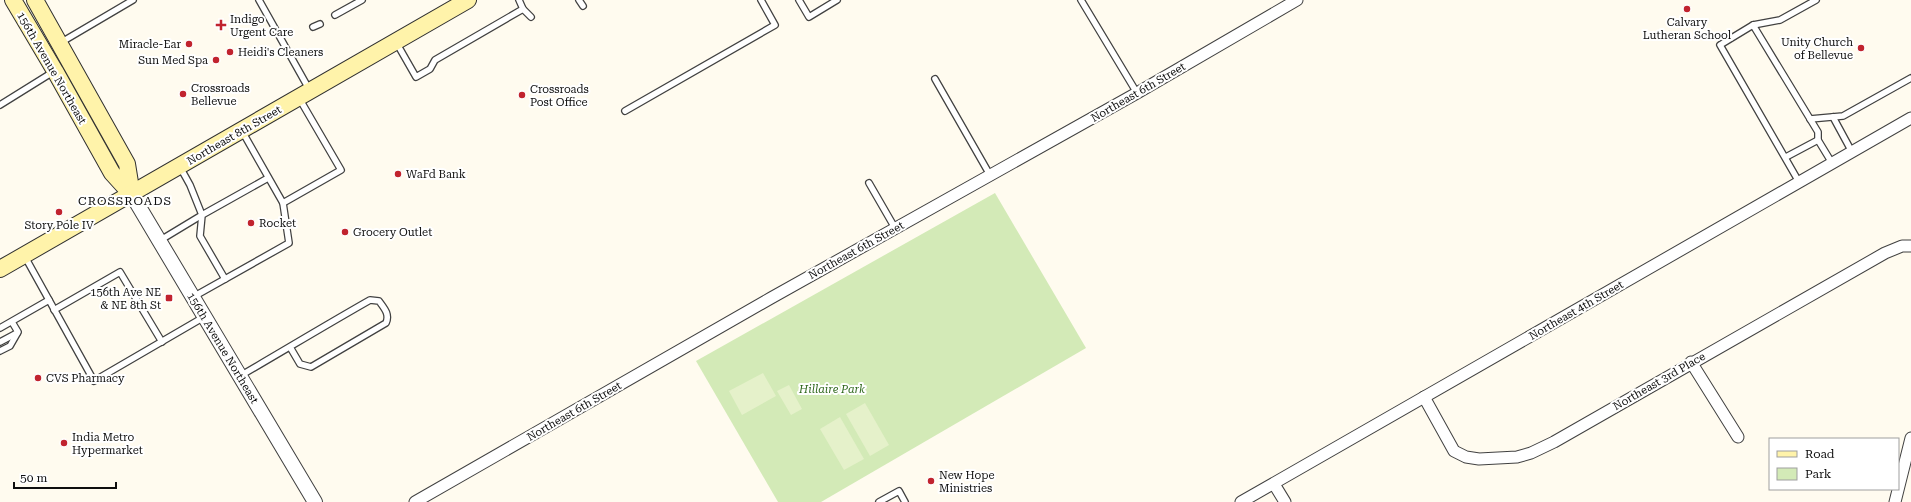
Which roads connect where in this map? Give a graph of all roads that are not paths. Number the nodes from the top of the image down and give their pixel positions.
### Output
1 (12, 0) edge
2 (35, 0) edge
3 (133, 0) edge
4 (259, 0) edge
5 (362, 0) edge
6 (468, 0) edge
7 (519, 0) edge
8 (579, 0) edge
9 (761, 0) edge
10 (799, 0) edge
11 (837, 0) edge
12 (1082, 0) edge
13 (1297, 0) edge
14 (1816, 0) edge
15 (583, 6) dead end
16 (523, 9) junction
17 (335, 15) dead end
18 (531, 17) dead end
19 (320, 24) dead end
20 (1753, 25) junction
21 (313, 27) dead end
22 (396, 42) junction
23 (60, 43) junction
24 (55, 70) junction
25 (1911, 78) edge
26 (935, 79) dead end
27 (1137, 93) junction
28 (304, 95) junction
29 (0, 105) edge
30 (625, 111) dead end
31 (1833, 117) junction
32 (1911, 118) edge
33 (1810, 119) junction
34 (242, 131) junction
35 (1818, 140) junction
36 (1852, 152) junction
37 (1786, 158) junction
38 (1832, 163) junction
39 (180, 167) junction
40 (990, 175) junction
41 (268, 178) junction
42 (1799, 182) junction
43 (869, 183) dead end
44 (132, 195) junction
45 (283, 203) junction
46 (202, 215) junction
47 (895, 228) junction
48 (159, 241) junction
49 (1911, 246) edge
50 (24, 255) junction
51 (0, 269) edge
52 (225, 279) junction
53 (193, 297) junction
54 (49, 300) junction
55 (54, 310) junction
56 (204, 317) junction
57 (12, 322) junction
58 (0, 328) edge
59 (18, 332) junction
60 (0, 342) edge
61 (162, 342) junction
62 (290, 347) junction
63 (0, 351) edge
64 (1691, 362) junction
65 (239, 376) junction
66 (1424, 397) junction
67 (1738, 437) dead end
68 (1911, 438) edge
69 (1274, 484) junction
70 (1899, 486) edge
71 (1898, 490) edge
72 (315, 502) edge
73 (415, 502) edge
74 (880, 502) edge
75 (905, 502) edge
76 (1241, 502) edge
77 (1285, 502) edge
78 (1895, 502) edge

1 - 24 main road, 156th Avenue Northeast
2 - 23 main road, 156th Avenue Northeast
3 - 23 lane
4 - 28 lane
5 - 17 lane
6 - 22 main road, Northeast 8th Street
7 - 16 lane
8 - 15 lane
9 - 30 lane
10 - 11 lane
12 - 27 lane
13 - 27 street, Northeast 6th Street
14 - 20 lane
16 - 18 lane
16 - 22 lane
19 - 21 lane
20 - 33 lane
20 - 37 lane
22 - 28 main road, Northeast 8th Street
23 - 44 main road, 156th Avenue Northeast
24 - 29 lane
24 - 44 main road, 156th Avenue Northeast
25 - 31 lane
26 - 40 lane
27 - 40 street, Northeast 6th Street
28 - 34 main road, Northeast 8th Street
28 - 45 lane
31 - 33 lane
31 - 36 lane
32 - 36 street, Northeast 4th Street
33 - 35 lane
34 - 39 main road, Northeast 8th Street
34 - 41 lane
35 - 37 lane
35 - 38 lane
36 - 38 street, Northeast 4th Street
37 - 42 lane
38 - 42 street, Northeast 4th Street
39 - 44 main road, Northeast 8th Street
39 - 46 lane
40 - 47 street, Northeast 6th Street
41 - 45 lane
41 - 46 lane
42 - 66 street, Northeast 4th Street
43 - 47 lane
44 - 48 street, 156th Avenue Northeast
44 - 50 main road, Northeast 8th Street
45 - 52 lane
46 - 48 lane
46 - 52 lane
47 - 73 street, Northeast 6th Street
48 - 53 street, 156th Avenue Northeast
49 - 64 street, Northeast 3rd Place
50 - 51 main road, Northeast 8th Street
50 - 54 lane
52 - 53 lane
53 - 56 street, 156th Avenue Northeast
54 - 55 lane
54 - 57 lane
55 - 61 lane
55 - 61 lane
56 - 61 lane
56 - 65 street, 156th Avenue Northeast
57 - 58 lane
57 - 59 lane
59 - 60 lane
59 - 63 lane
62 - 62 lane
62 - 65 lane
64 - 66 street, Northeast 3rd Place
64 - 67 street
65 - 72 street, 156th Avenue Northeast
66 - 69 street, Northeast 4th Street
68 - 70 street
69 - 76 street, Northeast 4th Street
69 - 77 street
71 - 78 street
74 - 75 lane

